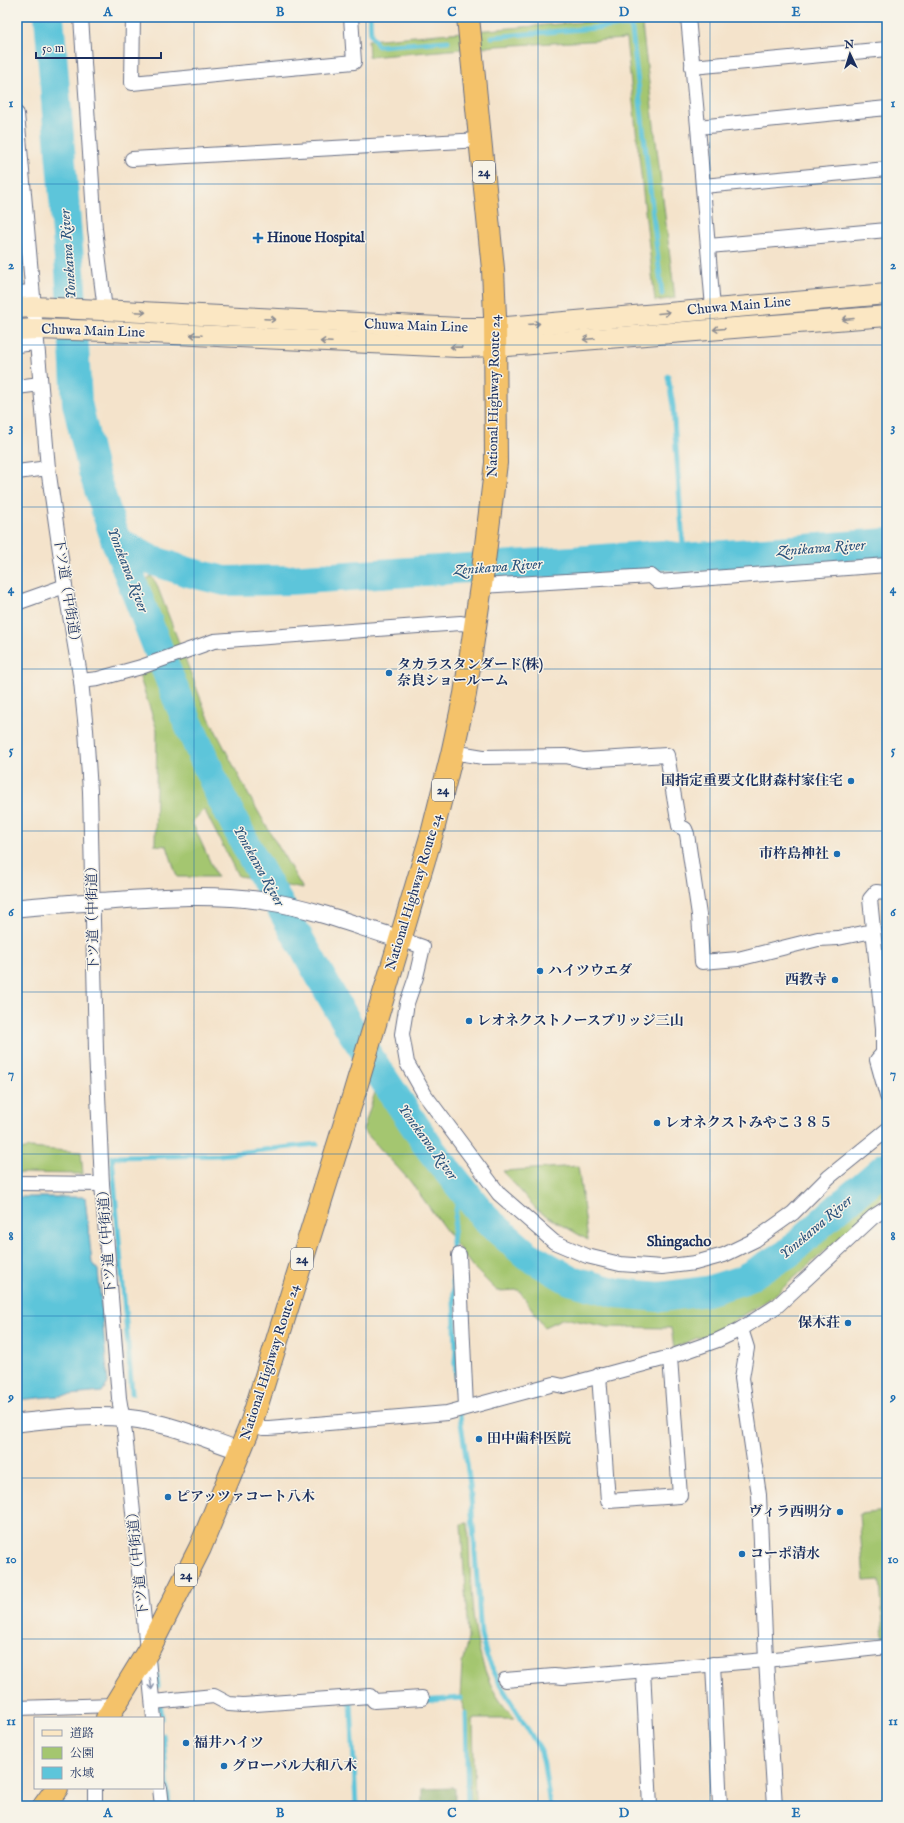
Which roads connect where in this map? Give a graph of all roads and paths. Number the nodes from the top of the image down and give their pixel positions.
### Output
1 (81, 17) edge
2 (133, 17) edge
3 (351, 17) edge
4 (468, 17) edge
5 (688, 17) edge
6 (887, 49) edge
7 (692, 67) junction
8 (887, 108) edge
9 (17, 114) edge
10 (698, 127) junction
11 (481, 140) junction
12 (19, 156) edge
13 (132, 159) dead end
14 (887, 169) edge
15 (703, 186) junction
16 (22, 229) edge
17 (887, 230) edge
18 (709, 246) junction
19 (17, 293) edge
20 (887, 294) edge
21 (32, 304) edge
22 (713, 308) junction
23 (103, 310) junction
24 (887, 316) edge
25 (33, 333) edge
26 (495, 337) junction
27 (17, 345) edge
28 (40, 384) junction
29 (17, 387) edge
30 (48, 468) junction
31 (17, 472) edge
32 (887, 565) edge
33 (481, 584) junction
34 (64, 586) junction
35 (17, 603) edge
36 (474, 626) junction
37 (81, 681) junction
38 (452, 754) junction
39 (887, 893) edge
40 (92, 902) junction
41 (17, 908) edge
42 (873, 931) junction
43 (400, 939) junction
44 (887, 1096) edge
45 (886, 1134) edge
46 (17, 1182) edge
47 (102, 1184) junction
48 (887, 1208) edge
49 (459, 1255) dead end
50 (741, 1329) junction
51 (670, 1357) junction
52 (599, 1375) junction
53 (466, 1407) junction
54 (123, 1417) junction
55 (17, 1423) edge
56 (251, 1424) junction
57 (241, 1451) junction
58 (887, 1647) edge
59 (148, 1651) junction
60 (766, 1660) junction
61 (713, 1664) junction
62 (643, 1670) junction
63 (505, 1680) dead end
64 (422, 1698) dead end
65 (153, 1702) junction
66 (17, 1708) edge
67 (111, 1712) edge
68 (154, 1717) edge
69 (57, 1789) edge
70 (95, 1789) edge
71 (160, 1789) edge
72 (44, 1806) edge
73 (95, 1806) edge
74 (162, 1806) edge
75 (650, 1806) edge
76 (720, 1806) edge
77 (775, 1806) edge

1 - 23 street
2 - 3 street
4 - 11 highway, National Highway Route 24 / 24
5 - 7 street
6 - 7 street
7 - 10 street
8 - 10 street
9 - 12 street, 下ツ道（中街道）
10 - 15 street
11 - 13 street
11 - 26 highway, National Highway Route 24 / 24
12 - 16 street, 下ツ道（中街道）
14 - 15 street
15 - 18 street
16 - 21 street, 下ツ道（中街道）
17 - 18 street
18 - 22 street
19 - 21 street
20 - 22 main road, Chuwa Main Line
21 - 23 main road, Chuwa Main Line
21 - 25 street, 下ツ道（中街道）
26 -> 22 main road, Chuwa Main Line
23 -> 26 main road, Chuwa Main Line
24 -> 26 main road, Chuwa Main Line
26 -> 25 main road, Chuwa Main Line
25 - 27 street
25 - 28 street, 下ツ道（中街道）
26 - 33 highway, National Highway Route 24 / 24
28 - 29 street
28 - 30 street, 下ツ道（中街道）
30 - 31 street
30 - 34 street, 下ツ道（中街道）
32 - 33 street
33 - 36 highway, National Highway Route 24 / 24
34 - 35 street
34 - 37 street, 下ツ道（中街道）
36 - 37 street
36 - 38 highway, National Highway Route 24 / 24
37 - 40 street, 下ツ道（中街道）
38 - 42 street
38 - 43 highway, National Highway Route 24 / 24
39 - 42 street
40 - 41 street
40 - 43 street
40 - 47 street, 下ツ道（中街道）
42 - 44 street
43 - 45 street
43 - 56 highway, National Highway Route 24 / 24
46 - 47 street
47 - 54 street, 下ツ道（中街道）
48 - 50 street
49 - 53 street
50 - 51 street
50 - 60 street
51 - 52 street
51 - 52 street
52 - 53 street
53 - 56 street
54 - 55 street
54 - 57 street
54 - 59 street, 下ツ道（中街道）
56 - 57 highway, National Highway Route 24 / 24
57 - 59 highway, National Highway Route 24 / 24
58 - 60 street
59 -> 65 street, 下ツ道（中街道）
59 - 67 highway, National Highway Route 24 / 24
60 - 61 street
60 - 77 street
61 - 62 street
61 - 76 street
62 - 63 street
62 - 75 street
64 - 65 street
65 - 68 street, 下ツ道（中街道）
66 - 67 street
69 - 72 highway
70 - 73 street
71 - 74 street

